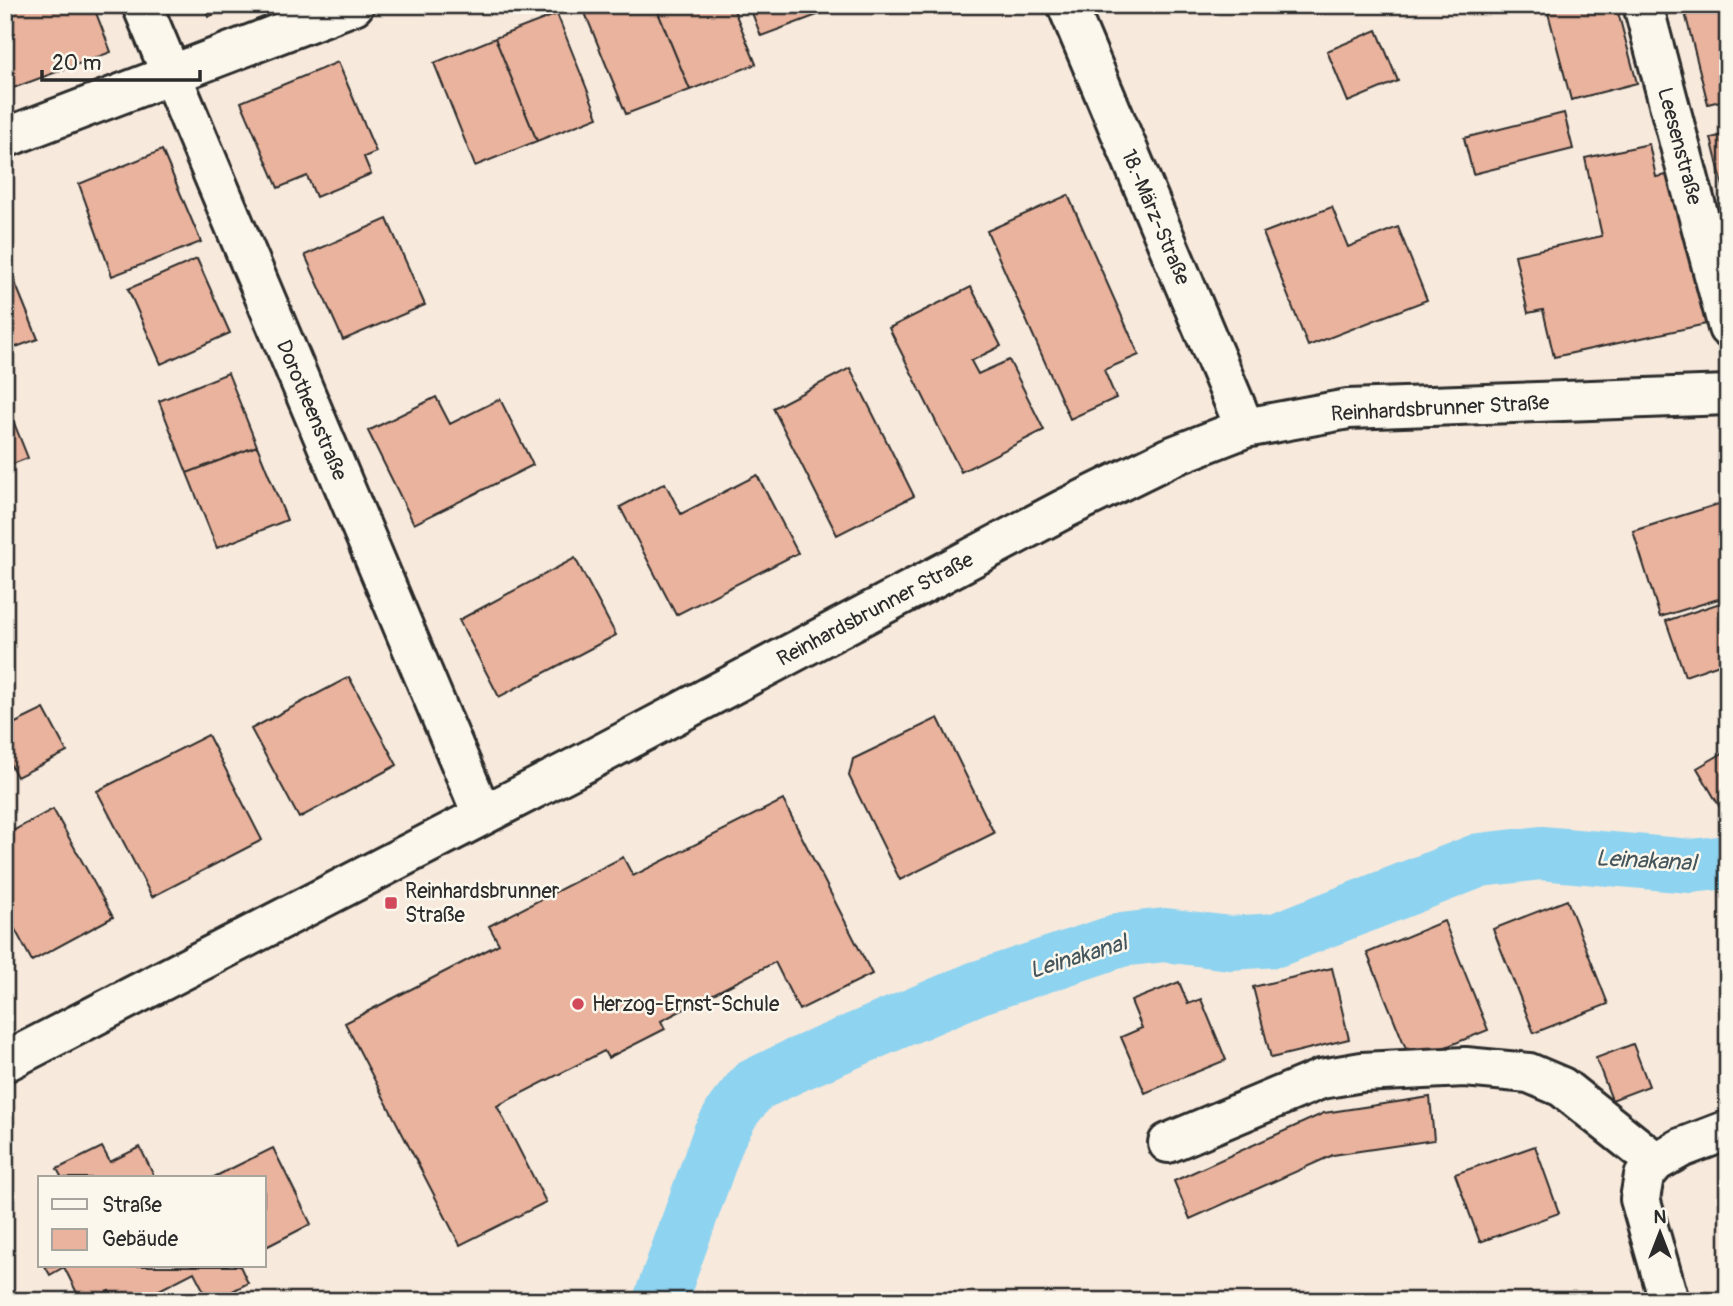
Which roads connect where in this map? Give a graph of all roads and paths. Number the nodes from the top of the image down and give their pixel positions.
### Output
1 (142, 5) edge
2 (354, 5) edge
3 (1067, 5) edge
4 (1643, 5) edge
5 (171, 74) junction
6 (5, 138) edge
7 (1728, 328) edge
8 (1728, 395) edge
9 (1245, 428) junction
10 (482, 814) junction
11 (5, 1062) edge
12 (1728, 1130) edge
13 (1168, 1143) dead end
14 (1656, 1162) junction
15 (1669, 1301) edge

1 - 5 street, Dorotheenstraße
2 - 5 street
3 - 9 street, 18.-März-Straße
4 - 7 street, Leesenstraße
5 - 6 street
5 - 10 street, Dorotheenstraße
8 - 9 street, Reinhardsbrunner Straße
9 - 10 street, Reinhardsbrunner Straße
10 - 11 street, Reinhardsbrunner Straße
12 - 14 street
13 - 14 street
14 - 15 street

